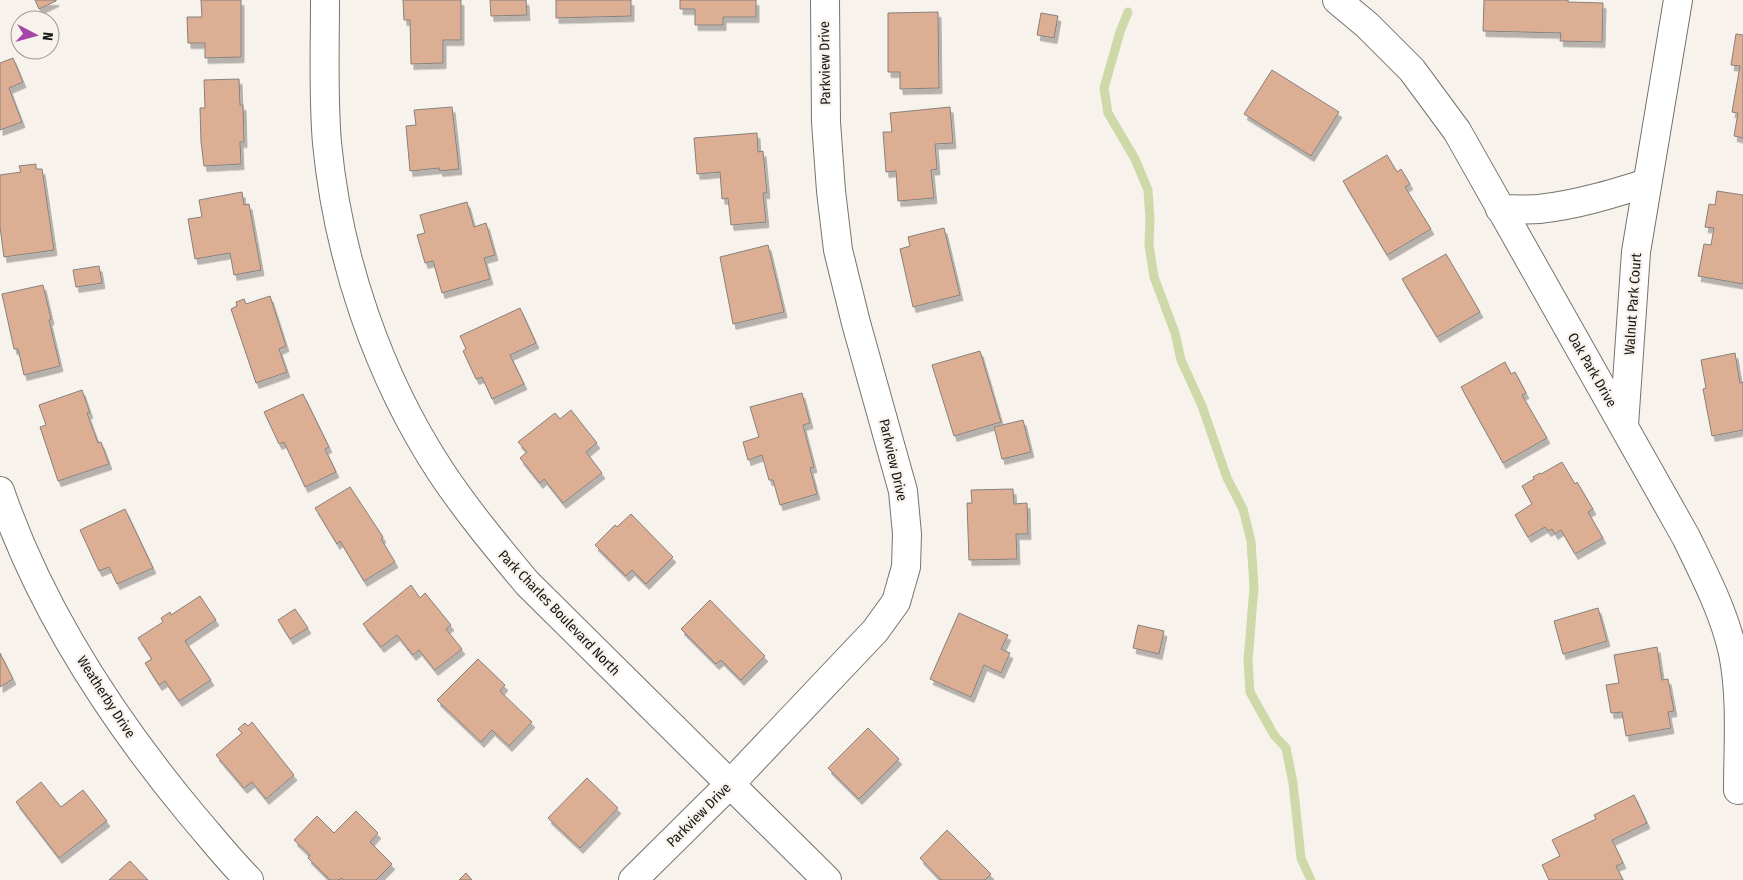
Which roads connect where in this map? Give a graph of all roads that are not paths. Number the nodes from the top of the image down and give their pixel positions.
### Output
1 (325, 0) edge
2 (824, 0) edge
3 (1337, 0) edge
4 (1678, 0) edge
5 (1647, 183) junction
6 (1500, 209) junction
7 (1624, 425) junction
8 (0, 491) edge
9 (6, 525) edge
10 (729, 784) junction
11 (1738, 790) dead end
12 (249, 880) edge
13 (632, 880) edge
14 (827, 880) edge

1 - 10 street, Park Charles Boulevard North
2 - 10 street, Parkview Drive
3 - 6 street, Oak Park Drive
4 - 5 street, Walnut Park Court
5 - 6 street
5 - 7 street, Walnut Park Court
6 - 7 street, Oak Park Drive
7 - 11 street, Oak Park Drive
8 - 9 street, Weatherby Drive
9 - 12 street, Weatherby Drive
10 - 13 street, Parkview Drive
10 - 14 street, Park Charles Boulevard North

